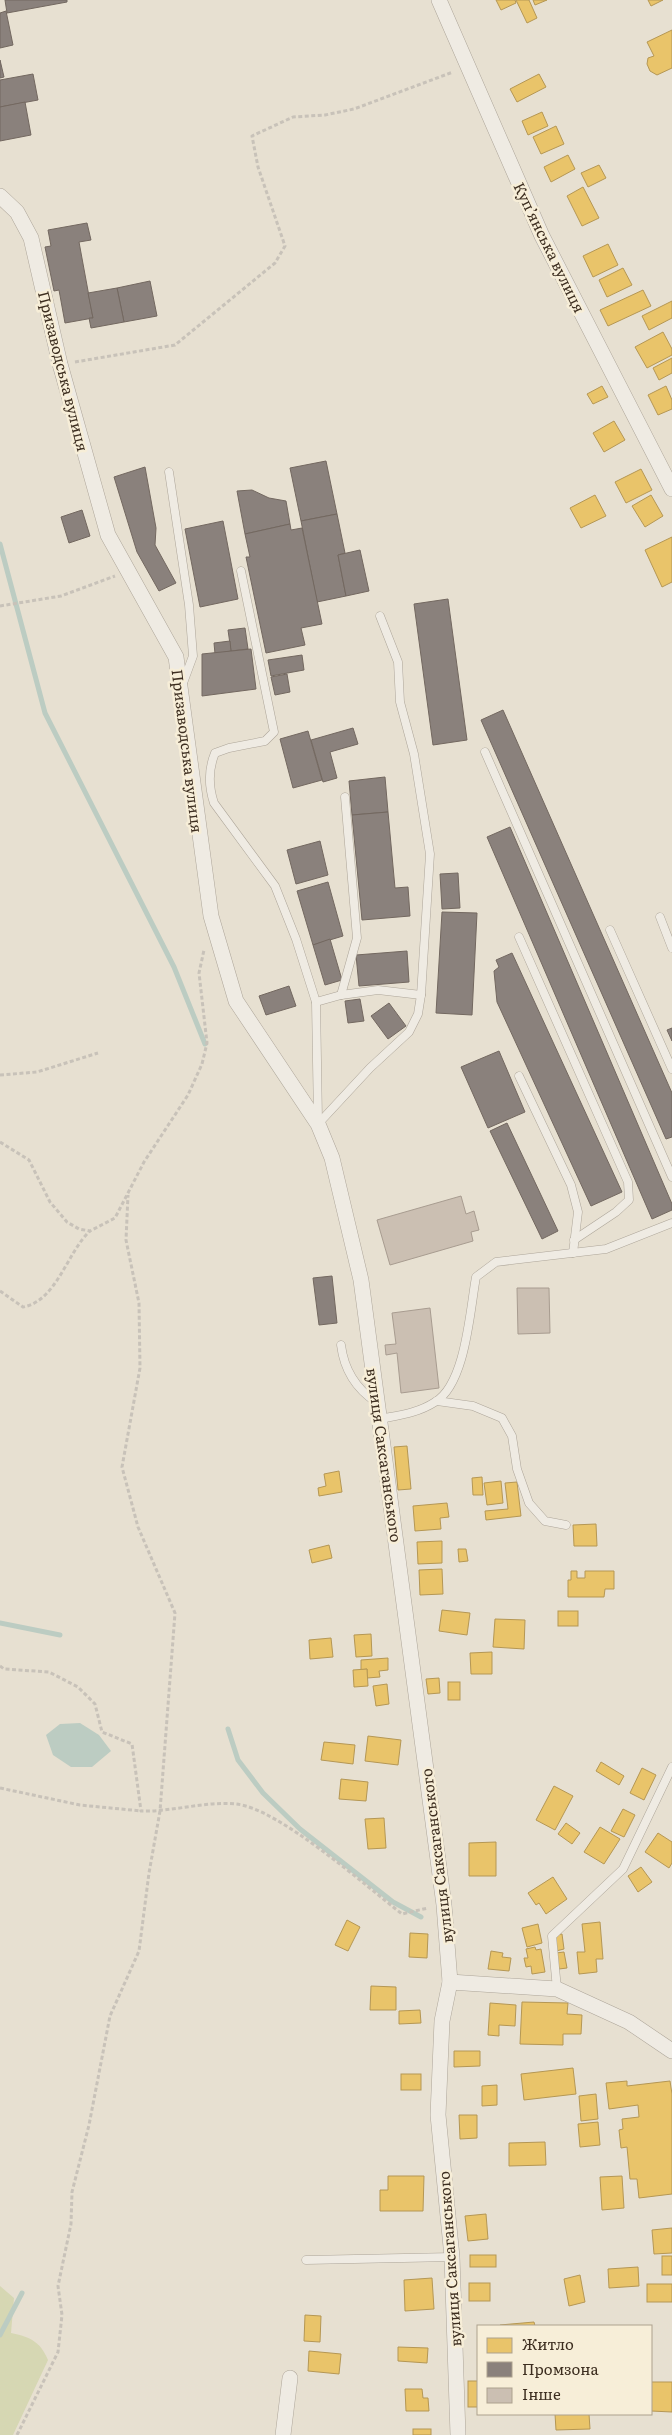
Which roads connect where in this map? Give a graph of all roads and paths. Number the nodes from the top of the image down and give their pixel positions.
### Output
1 (439, 0) edge
2 (467, 65) junction
3 (0, 196) edge
4 (60, 364) junction
5 (169, 472) dead end
6 (672, 489) edge
7 (240, 571) dead end
8 (127, 572) junction
9 (2, 606) edge
10 (380, 616) dead end
11 (181, 687) junction
12 (485, 752) dead end
13 (210, 766) junction
14 (191, 769) junction
15 (345, 797) dead end
16 (660, 916) dead end
17 (610, 930) dead end
18 (519, 937) dead end
19 (219, 941) junction
20 (672, 948) edge
21 (421, 994) junction
22 (341, 995) junction
23 (316, 1002) junction
24 (98, 1053) dead end
25 (672, 1069) edge
26 (0, 1075) edge
27 (519, 1076) dead end
28 (318, 1124) junction
29 (0, 1142) edge
30 (672, 1177) edge
31 (128, 1195) junction
32 (672, 1223) edge
33 (90, 1231) junction
34 (574, 1240) junction
35 (572, 1253) junction
36 (361, 1280) joint
37 (0, 1291) edge
38 (341, 1344) dead end
39 (437, 1401) junction
40 (379, 1411) junction
41 (566, 1525) dead end
42 (0, 1666) edge
43 (672, 1766) edge
44 (0, 1788) edge
45 (141, 1811) junction
46 (160, 1812) junction
47 (444, 1905) junction
48 (450, 1982) junction
49 (557, 1989) junction
50 (672, 2051) edge
51 (452, 2257) junction
52 (306, 2260) dead end
53 (290, 2378) dead end
54 (17, 2435) edge
55 (283, 2435) edge
56 (458, 2435) edge

1 - 2 street, Купʼянська вулиця
2 - 4 path
2 - 6 street, Купʼянська вулиця
3 - 4 street, Призаводська вулиця
4 - 8 street, Призаводська вулиця
5 - 11 lane
7 - 13 lane
8 - 9 path
8 - 11 street, Призаводська вулиця
10 - 21 lane
11 - 14 street, Призаводська вулиця
12 - 30 lane
13 - 14 lane
13 - 23 lane
14 - 19 street, Призаводська вулиця
15 - 22 lane
16 - 20 lane
17 - 25 lane
18 - 34 lane
19 - 28 street, Призаводська вулиця
19 - 31 path
21 - 22 lane
21 - 28 lane
22 - 23 lane
23 - 28 lane
24 - 26 path
27 - 34 lane
28 - 36 street, Призаводська вулиця
29 - 33 path
31 - 33 path
31 - 46 path
32 - 35 lane
33 - 37 path
34 - 35 lane
35 - 39 lane
36 - 40 street, вулиця Саксаганського
38 - 40 lane
39 - 40 lane
39 - 41 lane
40 - 47 street, вулиця Саксаганського
42 - 45 path
43 - 49 lane
44 - 45 path
45 - 46 path
46 - 47 path
46 - 54 path
47 - 48 street, вулиця Саксаганського
48 - 49 street
48 - 51 street, вулиця Саксаганського
49 - 50 street
51 - 52 lane
51 - 56 street, вулиця Саксаганського
53 - 55 street

